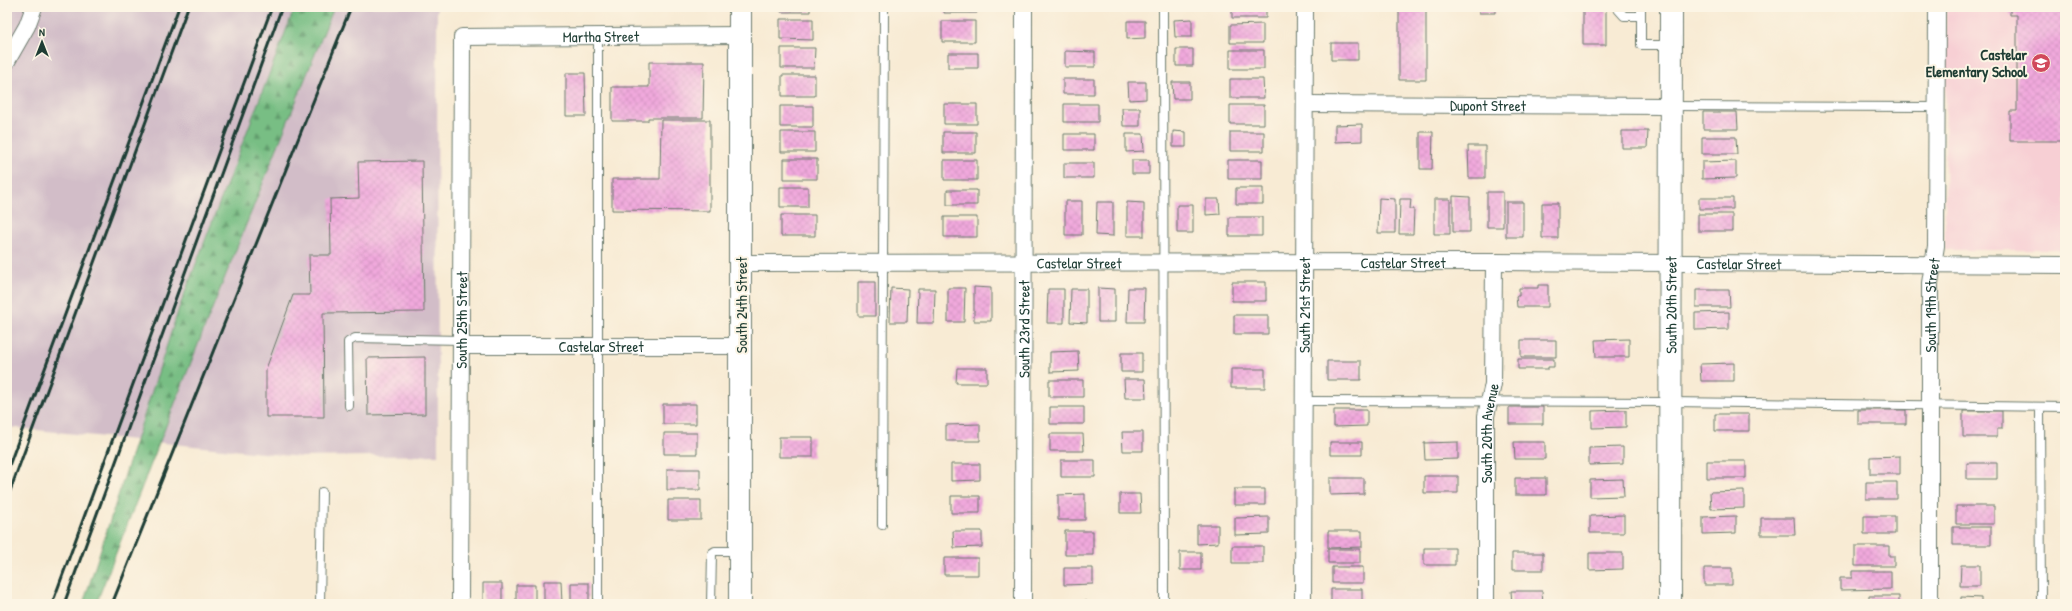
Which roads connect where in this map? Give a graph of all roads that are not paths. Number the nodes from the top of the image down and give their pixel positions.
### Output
1 (34, 7) edge
2 (740, 7) edge
3 (884, 7) edge
4 (1024, 7) edge
5 (1163, 7) edge
6 (1305, 7) edge
7 (1616, 7) edge
8 (1641, 7) edge
9 (1671, 7) edge
10 (1937, 7) edge
11 (1641, 16) junction
12 (598, 34) junction
13 (741, 35) junction
14 (462, 37) joint
15 (1672, 46) junction
16 (7, 61) edge
17 (1305, 104) junction
18 (1671, 106) junction
19 (1936, 107) junction
20 (1304, 262) junction
21 (1494, 262) junction
22 (740, 263) junction
23 (883, 263) junction
24 (1024, 263) junction
25 (1163, 263) junction
26 (1671, 263) junction
27 (1933, 264) junction
28 (2065, 265) edge
29 (462, 343) junction
30 (598, 346) junction
31 (741, 346) junction
32 (1304, 401) junction
33 (1671, 402) junction
34 (1489, 403) junction
35 (349, 406) dead end
36 (1930, 406) junction
37 (2040, 407) junction
38 (2065, 407) edge
39 (322, 492) dead end
40 (882, 525) dead end
41 (740, 551) junction
42 (320, 604) edge
43 (460, 604) edge
44 (598, 604) edge
45 (711, 604) edge
46 (740, 604) edge
47 (1023, 604) edge
48 (1164, 604) edge
49 (1303, 604) edge
50 (1486, 604) edge
51 (1670, 604) edge
52 (1930, 604) edge
53 (2041, 604) edge

1 - 16 street
2 - 13 main road, South 24th Street
3 - 23 lane
4 - 24 street, South 23rd Street
5 - 25 lane
6 - 17 street, South 21st Street
7 - 11 lane
8 - 11 lane
9 - 15 main road, South 20th Street
10 - 19 street, South 19th Street
11 - 15 lane
12 - 13 street, Martha Street
12 - 14 street, Martha Street
12 - 30 lane
13 - 22 main road, South 24th Street
14 - 29 street, South 25th Street
15 - 18 main road, South 20th Street
17 - 18 street, Dupont Street
17 - 20 street, South 21st Street
18 - 19 lane
18 - 26 main road, South 20th Street
19 - 27 street, South 19th Street
20 - 21 street, Castelar Street
20 - 25 street, Castelar Street
20 - 32 street, South 21st Street
21 - 26 street, Castelar Street
21 - 34 street, South 20th Avenue
22 - 23 street, Castelar Street
22 - 31 main road, South 24th Street
23 - 24 street, Castelar Street
23 - 40 lane
24 - 25 street, Castelar Street
24 - 47 street, South 23rd Street
25 - 48 lane
26 - 27 street, Castelar Street
26 - 33 main road, South 20th Street
27 - 28 street, Castelar Street
27 - 36 street, South 19th Street
29 - 30 street, Castelar Street
29 - 35 lane
29 - 43 street, South 25th Street
30 - 31 street, Castelar Street
30 - 44 lane
31 - 41 main road, South 24th Street
32 - 34 lane
32 - 49 street, South 21st Street
33 - 34 lane
33 - 36 lane
33 - 51 main road, South 20th Street
34 - 50 street, South 20th Avenue
36 - 37 lane
36 - 52 street, South 19th Street
37 - 38 lane
37 - 53 lane
39 - 42 lane
41 - 45 lane
41 - 46 main road, South 24th Street

